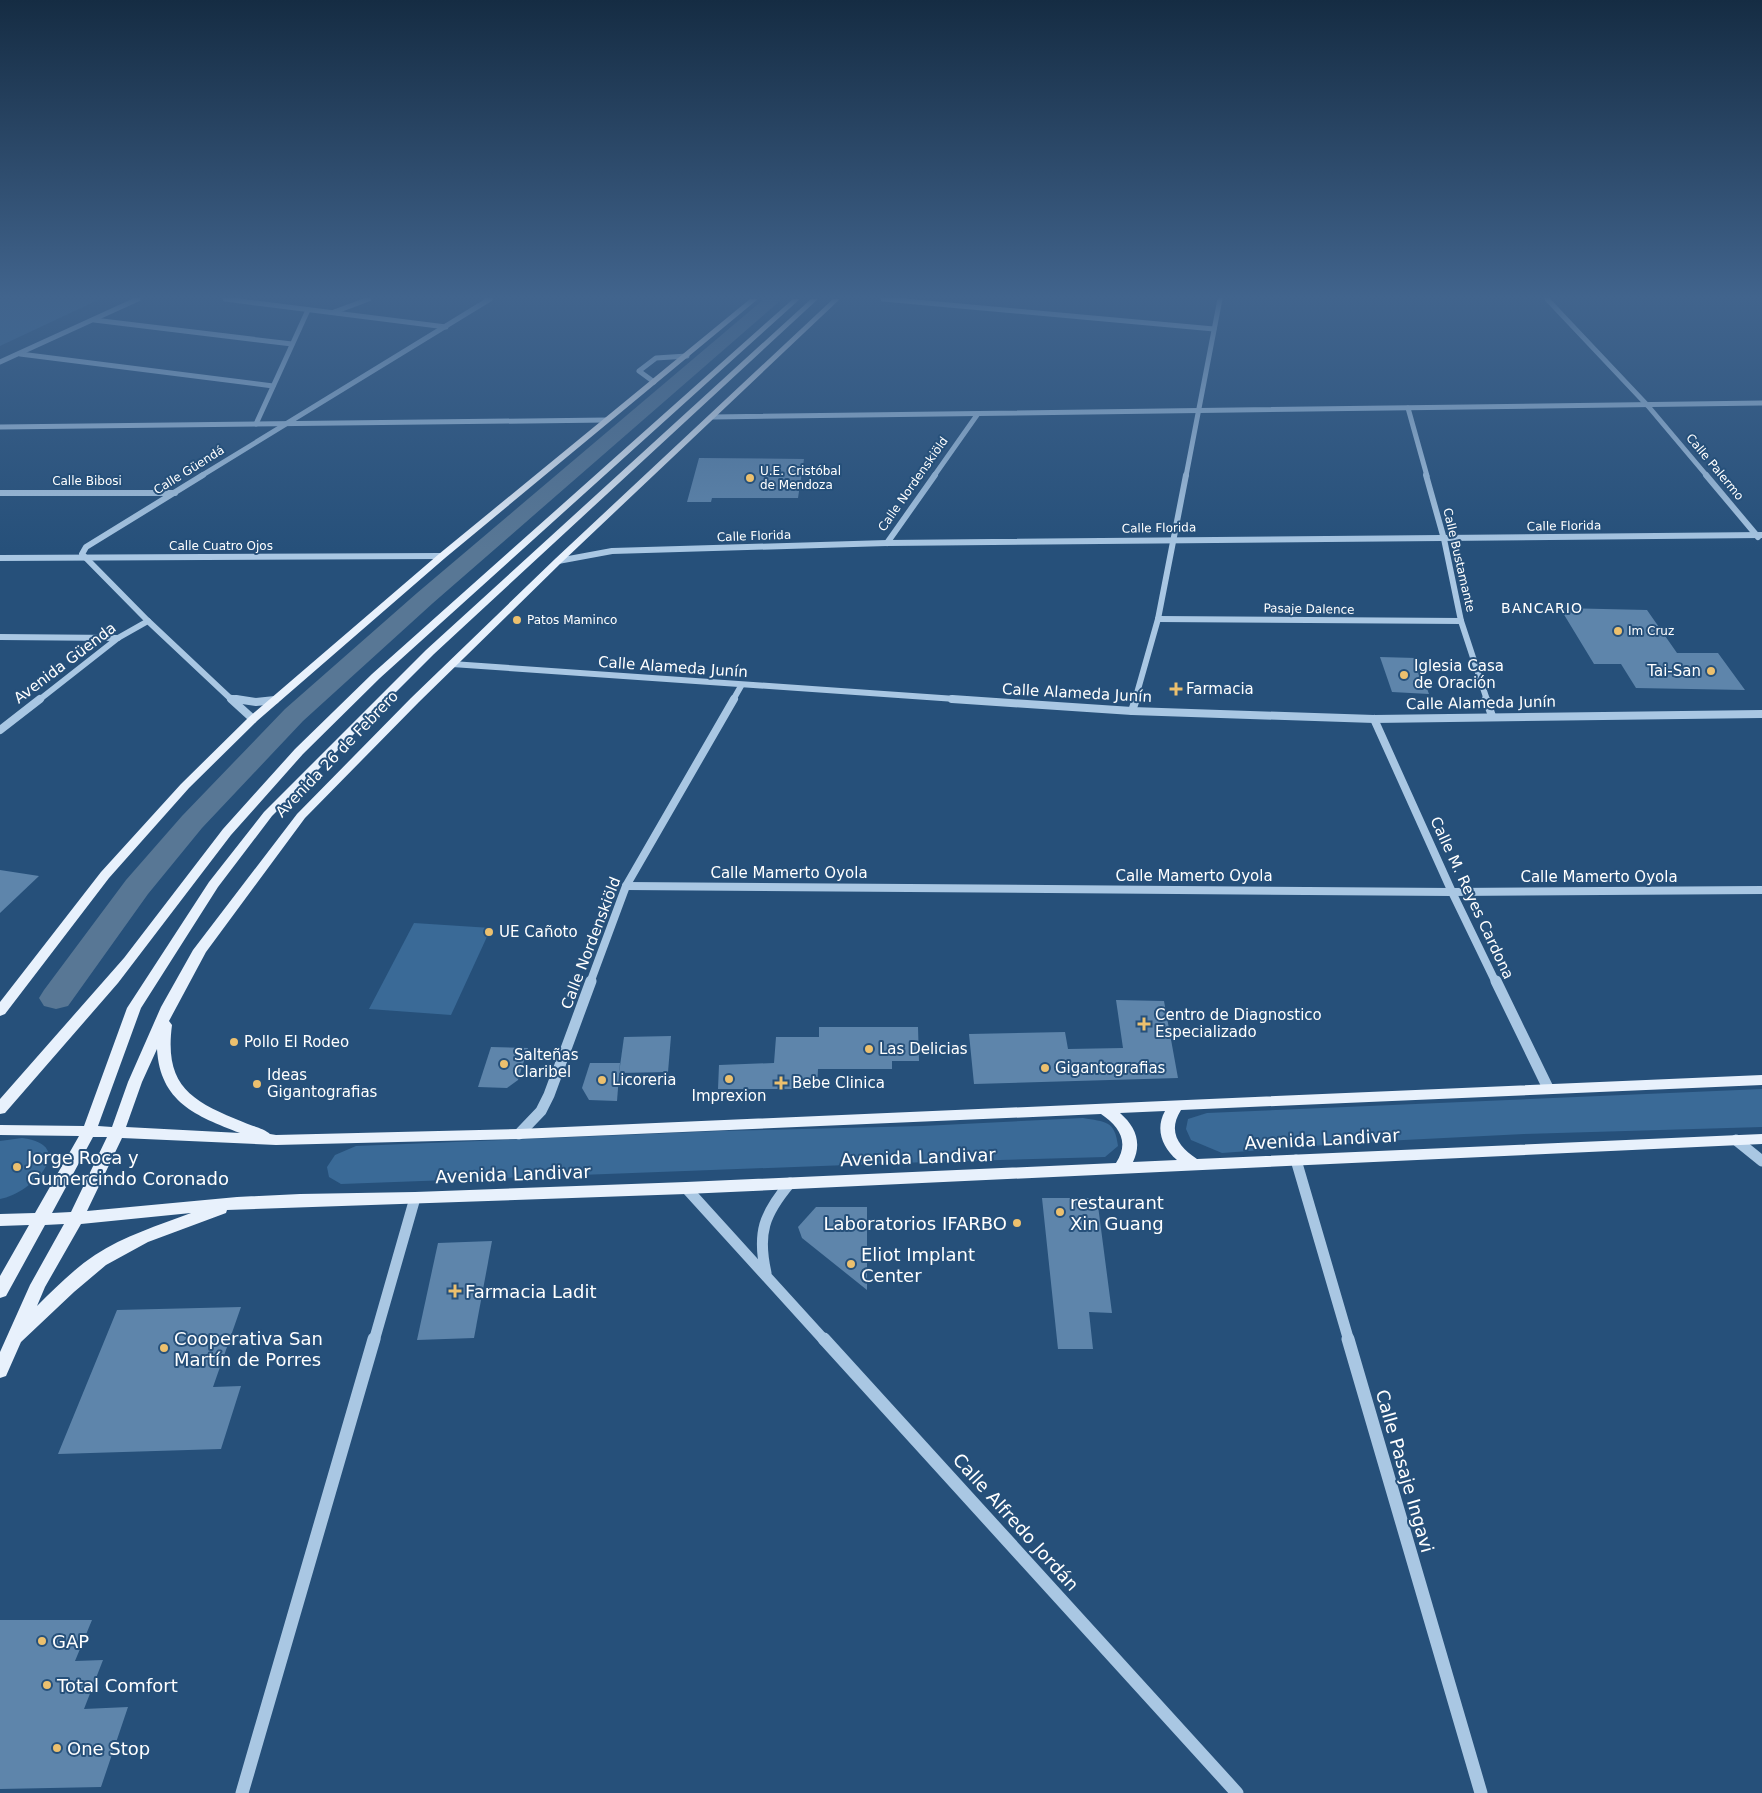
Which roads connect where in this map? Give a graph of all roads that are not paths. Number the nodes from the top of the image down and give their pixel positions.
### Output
1 (247, 383) edge
2 (275, 383) edge
3 (353, 383) edge
4 (653, 383) edge
5 (704, 383) edge
6 (724, 383) edge
7 (749, 383) edge
8 (1204, 383) edge
9 (1626, 383) edge
10 (273, 386) junction
11 (1762, 403) edge
12 (1648, 406) junction
13 (1408, 408) junction
14 (1199, 412) junction
15 (977, 414) junction
16 (713, 417) junction
17 (607, 420) junction
18 (256, 424) junction
19 (284, 424) junction
20 (0, 428) edge
21 (0, 493) edge
22 (175, 493) junction
23 (1760, 537) edge
24 (1172, 539) junction
25 (1444, 539) junction
26 (887, 543) junction
27 (442, 556) junction
28 (0, 558) edge
29 (85, 558) junction
30 (558, 561) junction
31 (1158, 619) junction
32 (148, 621) junction
33 (1461, 621) junction
34 (0, 637) edge
35 (118, 638) junction
36 (452, 664) junction
37 (741, 686) junction
38 (233, 698) junction
39 (275, 700) junction
40 (1132, 711) junction
41 (1762, 714) edge
42 (1492, 716) junction
43 (254, 719) junction
44 (1374, 719) junction
45 (4, 723) edge
46 (0, 730) edge
47 (626, 886) junction
48 (1762, 890) edge
49 (1452, 892) junction
50 (168, 1007) junction
51 (0, 1011) edge
52 (1762, 1080) edge
53 (1548, 1088) junction
54 (1176, 1106) junction
55 (1103, 1108) junction
56 (0, 1109) edge
57 (0, 1130) edge
58 (89, 1131) junction
59 (117, 1133) junction
60 (519, 1134) junction
61 (1762, 1139) edge
62 (276, 1140) junction
63 (1736, 1140) junction
64 (1296, 1160) junction
65 (1762, 1160) edge
66 (1196, 1166) junction
67 (1120, 1169) junction
68 (790, 1183) junction
69 (686, 1188) junction
70 (415, 1198) junction
71 (237, 1203) junction
72 (76, 1218) junction
73 (0, 1220) edge
74 (40, 1221) junction
75 (767, 1276) junction
76 (0, 1291) edge
77 (12, 1342) junction
78 (0, 1371) edge
79 (242, 1793) edge
80 (1237, 1793) edge
81 (1481, 1793) edge

1 - 10 street
2 - 10 street
3 - 19 street, Calle Güendá
4 - 17 main road
5 - 56 main road, Avenida 26 de Febrero
6 - 58 main road, Avenida 26 de Febrero
7 - 16 main road, Avenida 26 de Febrero
8 - 14 street
9 - 12 street, Calle Palermo
10 - 18 street
11 - 12 street
12 - 13 street
12 - 23 street, Calle Palermo
13 - 14 street
13 - 25 street, Calle Bustamante
14 - 15 street
14 - 24 street
15 - 16 street
15 - 26 street, Calle Nordenskiöld
16 - 30 main road, Avenida 26 de Febrero
17 - 19 street
17 - 27 main road
18 - 19 street
18 - 20 street
19 - 22 street, Calle Güendá
21 - 22 street, Calle Bibosi
22 - 29 street, Calle Güendá
23 - 25 street, Calle Florida
24 - 25 street, Calle Florida
24 - 26 street, Calle Florida
24 - 31 street
25 - 33 street, Calle Bustamante
26 - 30 street, Calle Florida
27 - 29 street, Calle Cuatro Ojos
27 - 39 main road
28 - 29 street, Calle Cuatro Ojos
29 - 32 street
30 - 36 main road, Avenida 26 de Febrero
31 - 33 street, Pasaje Dalence
31 - 40 street
32 - 35 street, Avenida Güenda
32 - 38 street
33 - 42 street, Calle Bustamante
34 - 35 street
35 - 45 street, Avenida Güenda
36 - 37 street, Calle Alameda Junín
36 - 50 main road, Avenida 26 de Febrero
37 - 40 street, Calle Alameda Junín
37 - 47 street, Calle Nordenskiöld
38 - 39 street
38 - 43 street
39 - 43 main road
40 - 44 street, Calle Alameda Junín
41 - 42 street, Calle Alameda Junín
42 - 44 street, Calle Alameda Junín
43 - 51 main road
44 - 49 street, Calle M. Reyes Cardona
45 - 46 street, Avenida Güenda
47 - 49 street, Calle Mamerto Oyola
47 - 60 street, Calle Nordenskiöld
48 - 49 street, Calle Mamerto Oyola
49 - 53 street, Calle M. Reyes Cardona
50 - 59 main road, Avenida 26 de Febrero
50 - 62 main road
52 - 53 main road
53 - 54 main road
54 - 55 main road
54 - 66 main road
55 - 60 main road
55 - 67 main road
57 - 58 main road
58 - 59 main road
58 - 74 main road, Avenida 26 de Febrero
59 - 62 main road
59 - 72 main road, Avenida 26 de Febrero
60 - 62 main road
61 - 63 main road, Avenida Landivar
63 - 64 main road, Avenida Landivar
63 - 65 street
64 - 66 main road, Avenida Landivar
64 - 81 street, Calle Pasaje Ingavi
66 - 67 main road, Avenida Landivar
67 - 68 main road, Avenida Landivar
68 - 69 main road, Avenida Landivar
68 - 75 street, Calle Alfredo Jordán
69 - 70 main road, Avenida Landivar
69 - 75 street, Calle Alfredo Jordán
70 - 71 main road, Avenida Landivar
70 - 79 street
71 - 72 main road, Avenida Landivar
71 - 77 main road
72 - 74 main road, Avenida Landivar
72 - 77 main road, Avenida 26 de Febrero
73 - 74 main road, Avenida Landivar
74 - 76 main road, Avenida 26 de Febrero
75 - 80 street, Calle Alfredo Jordán
77 - 78 main road, Avenida 26 de Febrero

